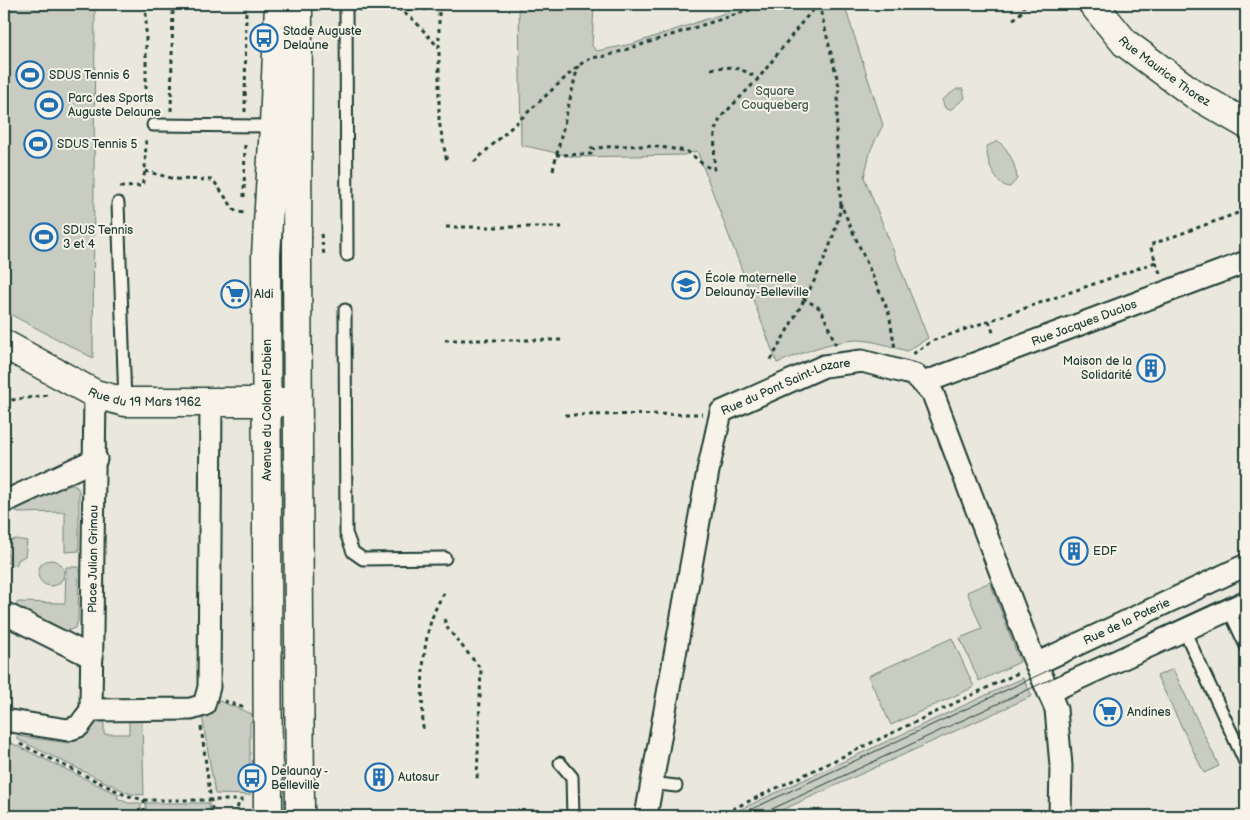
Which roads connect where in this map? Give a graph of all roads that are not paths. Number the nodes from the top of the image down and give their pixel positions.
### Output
1 (279, 4) edge
2 (298, 4) edge
3 (1093, 4) edge
4 (346, 7) edge
5 (1246, 124) edge
6 (153, 125) dead end
7 (274, 126) junction
8 (118, 203) dead end
9 (347, 255) dead end
10 (1246, 262) edge
11 (345, 310) dead end
12 (4, 344) edge
13 (914, 371) junction
14 (95, 394) junction
15 (211, 401) junction
16 (125, 402) junction
17 (266, 402) junction
18 (297, 402) junction
19 (96, 459) junction
20 (4, 502) edge
21 (445, 558) dead end
22 (1246, 565) edge
23 (1238, 606) edge
24 (4, 613) edge
25 (1184, 630) junction
26 (1246, 646) edge
27 (92, 658) junction
28 (1036, 664) junction
29 (1049, 692) junction
30 (91, 710) junction
31 (4, 720) edge
32 (560, 763) dead end
33 (1246, 764) edge
34 (650, 783) junction
35 (676, 786) dead end
36 (268, 816) edge
37 (300, 816) edge
38 (573, 816) edge
39 (646, 816) edge
40 (1060, 816) edge

1 - 7 main road, Avenue du Colonel Fabien
2 - 18 main road
3 - 5 main road, Rue Maurice Thorez
4 - 9 lane
6 - 7 lane
7 - 17 main road, Avenue du Colonel Fabien
8 - 16 lane
10 - 13 street, Rue Jacques Duclos
11 - 21 lane
12 - 14 main road, Rue du 19 Mars 1962
13 - 28 street
13 - 34 street, Rue du Pont Saint-Lazare
14 - 16 main road, Rue du 19 Mars 1962
14 - 19 street, Place Julian Grimau
15 - 16 main road, Rue du 19 Mars 1962
15 - 17 main road, Rue du 19 Mars 1962
15 - 30 street
17 - 18 main road, Rue du 19 Mars 1962
17 - 36 main road, Avenue du Colonel Fabien
18 - 37 main road
19 - 20 street
19 - 27 street, Place Julian Grimau
22 - 28 street, Rue de la Poterie
23 - 25 street
23 - 26 lane
24 - 27 street
25 - 29 street
25 - 33 lane
27 - 30 street, Place Julian Grimau
28 - 29 street
29 - 40 street
30 - 31 street
32 - 38 lane
34 - 35 lane
34 - 39 street, Rue du Pont Saint-Lazare

